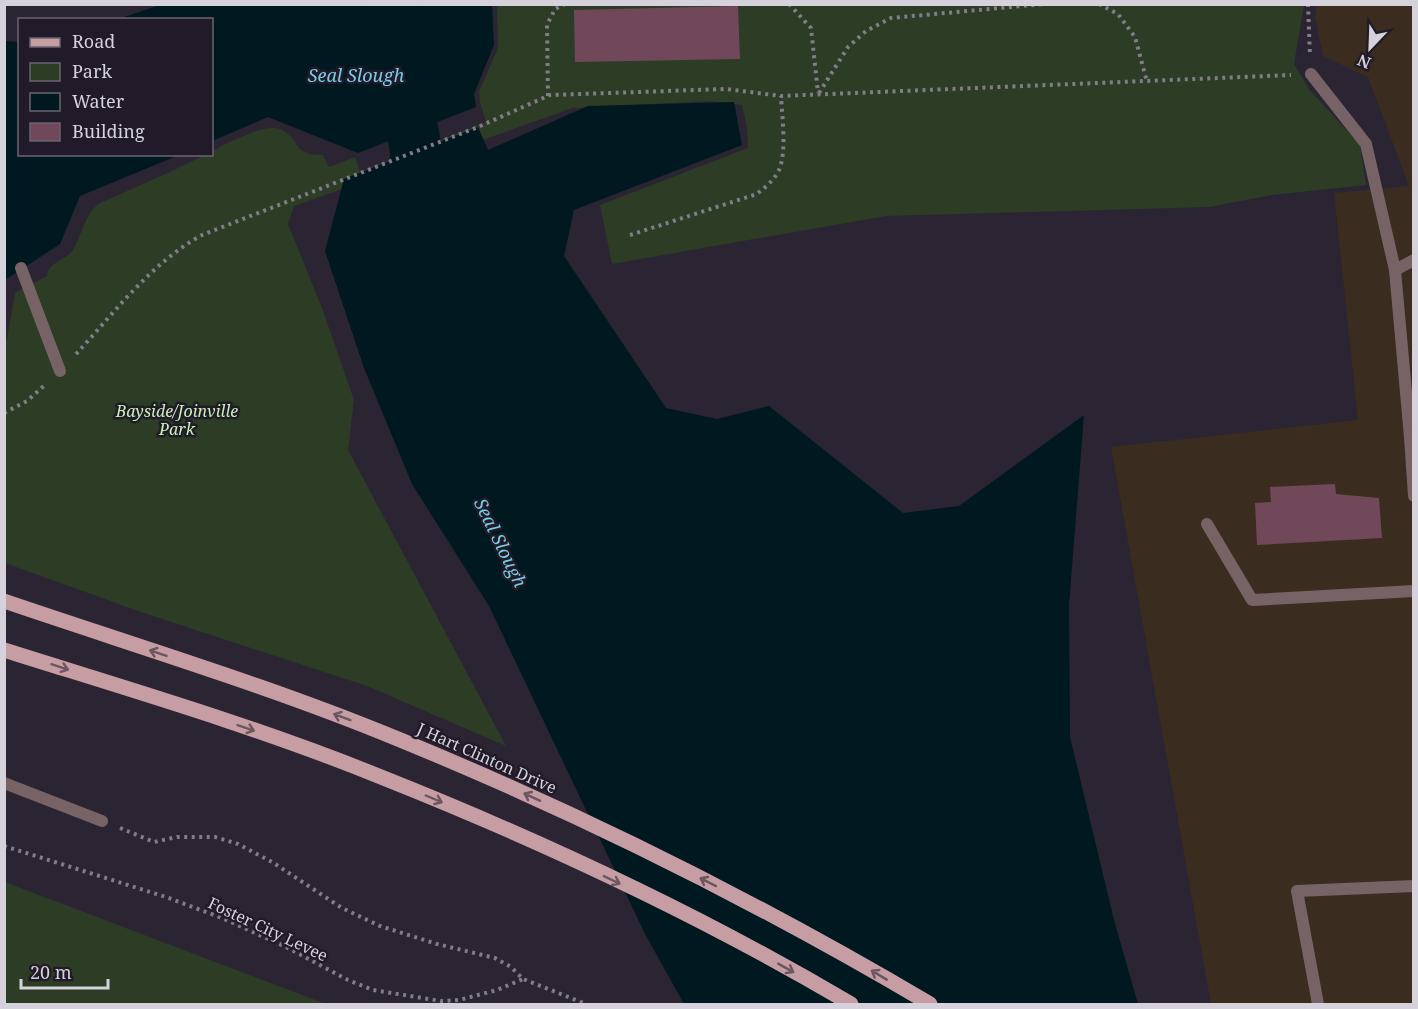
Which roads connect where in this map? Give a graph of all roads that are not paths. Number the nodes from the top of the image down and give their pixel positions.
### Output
1 (1311, 74) road end
2 (1413, 261) edge
3 (21, 268) dead end
4 (1395, 270) junction
5 (60, 371) road end
6 (1413, 496) edge
7 (1207, 524) dead end
8 (1413, 591) edge
9 (4, 601) edge
10 (4, 650) edge
11 (4, 783) edge
12 (102, 821) road end
13 (1413, 886) edge
14 (851, 1005) edge
15 (930, 1005) edge
16 (1318, 1005) edge

1 - 4 street
2 - 4 street
3 - 5 street
4 - 6 street
7 - 8 street
15 -> 9 main road, J Hart Clinton Drive
10 -> 14 main road
11 - 12 street
13 - 16 street

